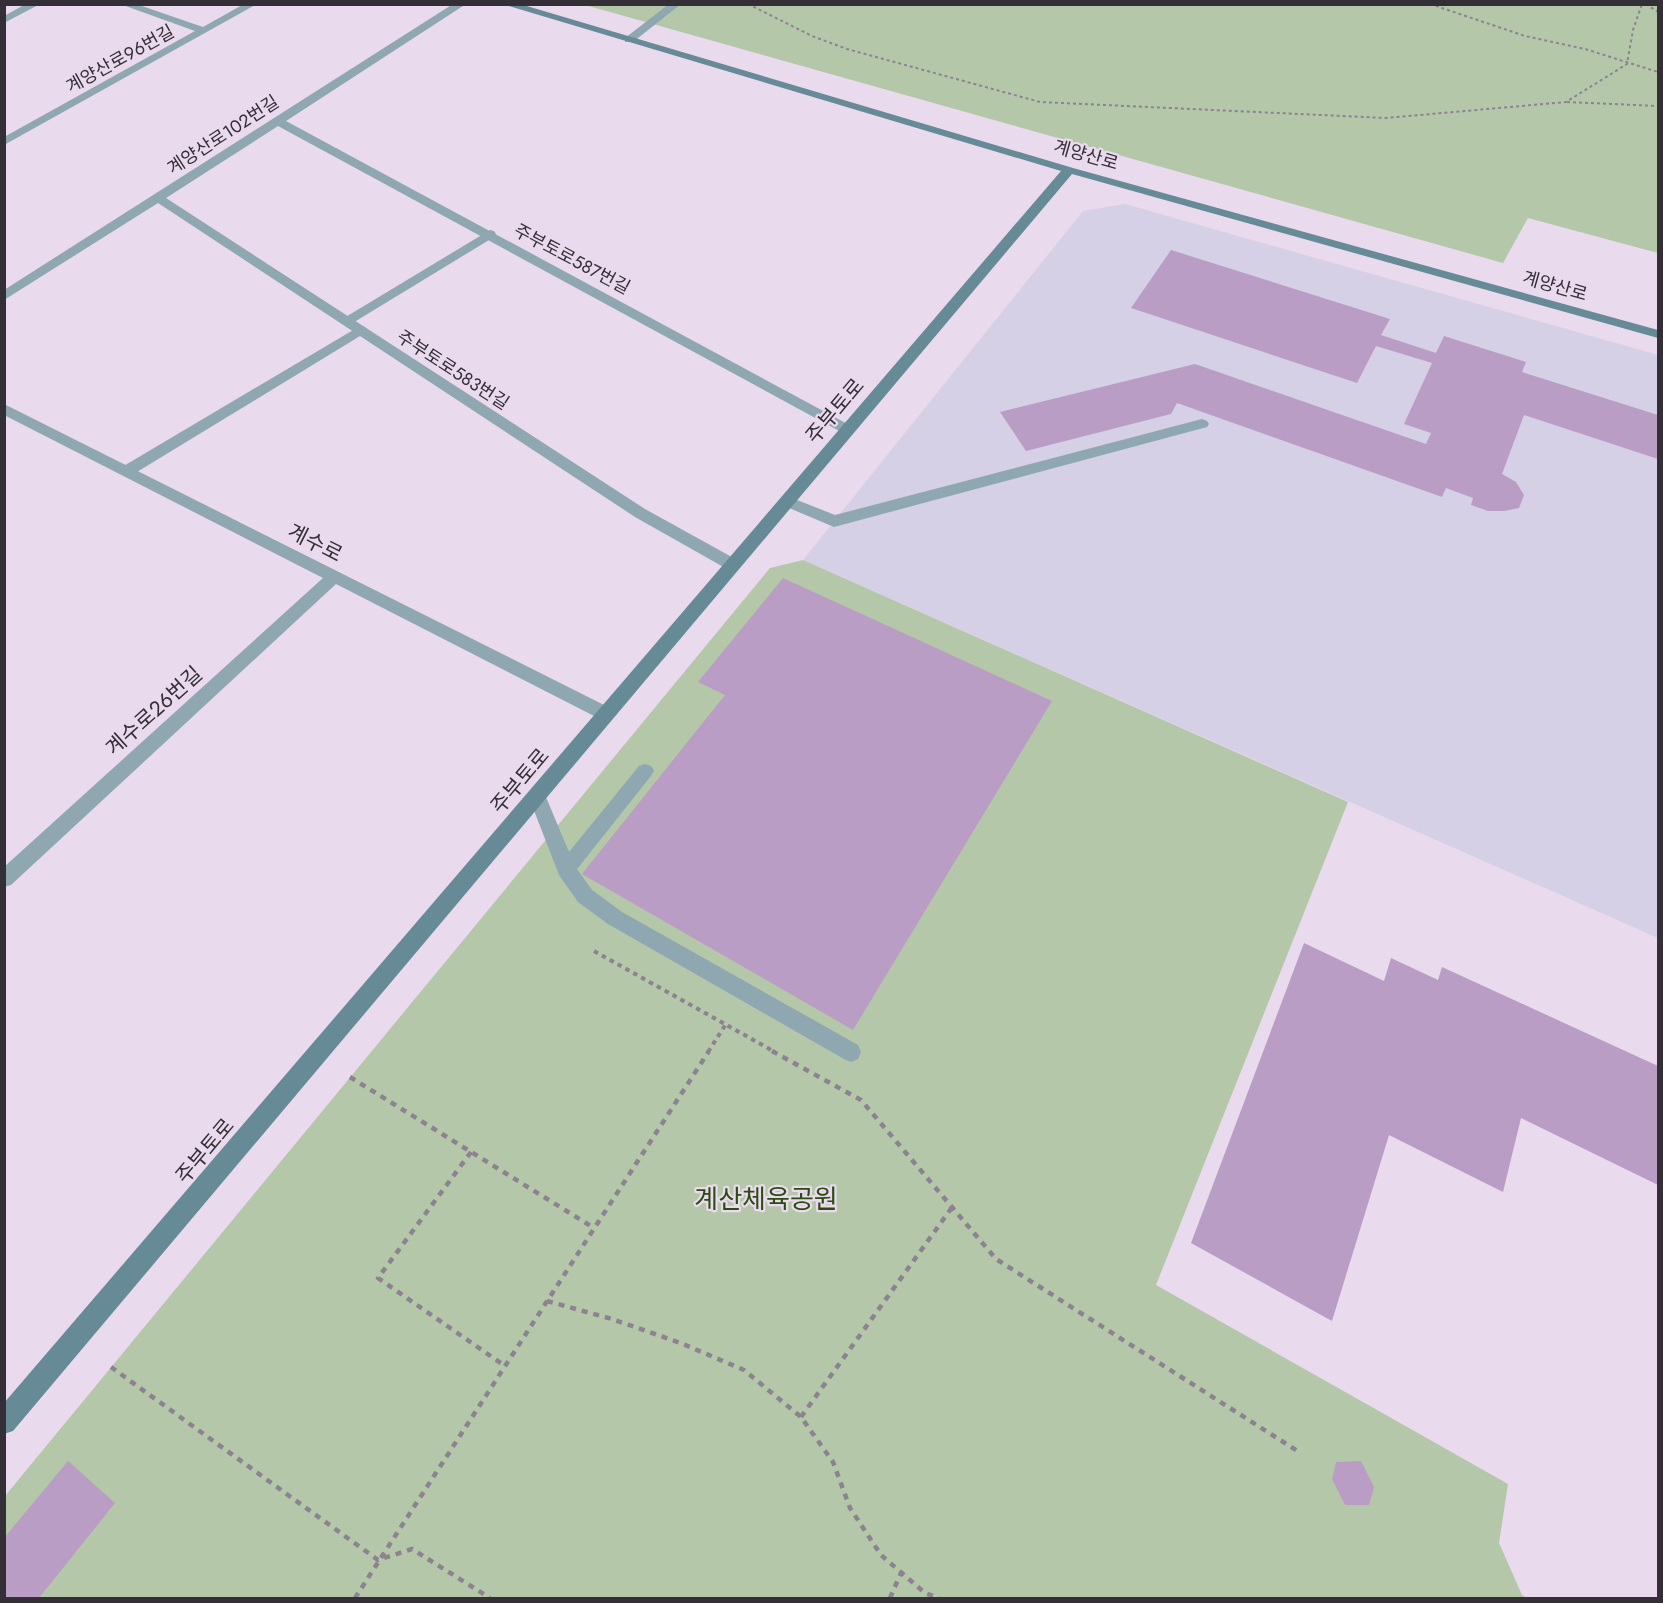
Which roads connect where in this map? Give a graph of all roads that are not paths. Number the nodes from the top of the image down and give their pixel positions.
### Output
1 (34, 4) edge
2 (125, 4) edge
3 (252, 4) edge
4 (461, 4) edge
5 (507, 4) edge
6 (676, 4) edge
7 (4, 20) edge
8 (204, 31) junction
9 (629, 40) junction
10 (278, 122) junction
11 (4, 142) edge
12 (1069, 170) junction
13 (158, 198) junction
14 (490, 234) junction
15 (4, 296) edge
16 (346, 321) junction
17 (360, 330) junction
18 (1659, 334) edge
19 (4, 409) edge
20 (1202, 424) dead end
21 (848, 430) junction
22 (127, 471) junction
23 (787, 501) junction
24 (733, 565) junction
25 (334, 576) junction
26 (606, 714) junction
27 (645, 771) dead end
28 (537, 795) junction
29 (566, 869) junction
30 (4, 879) edge
31 (851, 1052) dead end
32 (4, 1422) edge

1 - 7 street
2 - 8 street
3 - 8 street, 계양산로96번길
4 - 10 street, 계양산로102번길
5 - 9 main road, 계양산로
6 - 9 street
8 - 11 street, 계양산로96번길
9 - 12 main road, 계양산로
10 - 13 street, 계양산로102번길
10 - 14 street, 주부토로587번길
12 - 18 main road, 계양산로
12 - 21 main road, 주부토로
13 - 15 street, 계양산로102번길
13 - 16 street, 주부토로583번길
14 - 16 street
14 - 21 street, 주부토로587번길
16 - 17 street, 주부토로583번길
17 - 22 street
17 - 24 street, 주부토로583번길
19 - 22 street, 계수로
20 - 23 street
21 - 23 main road, 주부토로
22 - 25 street, 계수로
23 - 24 main road, 주부토로
24 - 26 main road, 주부토로
25 - 26 street, 계수로
25 - 30 street, 계수로26번길
26 - 28 main road, 주부토로
27 - 29 street
28 - 29 street
28 - 32 main road, 주부토로
29 - 31 street

